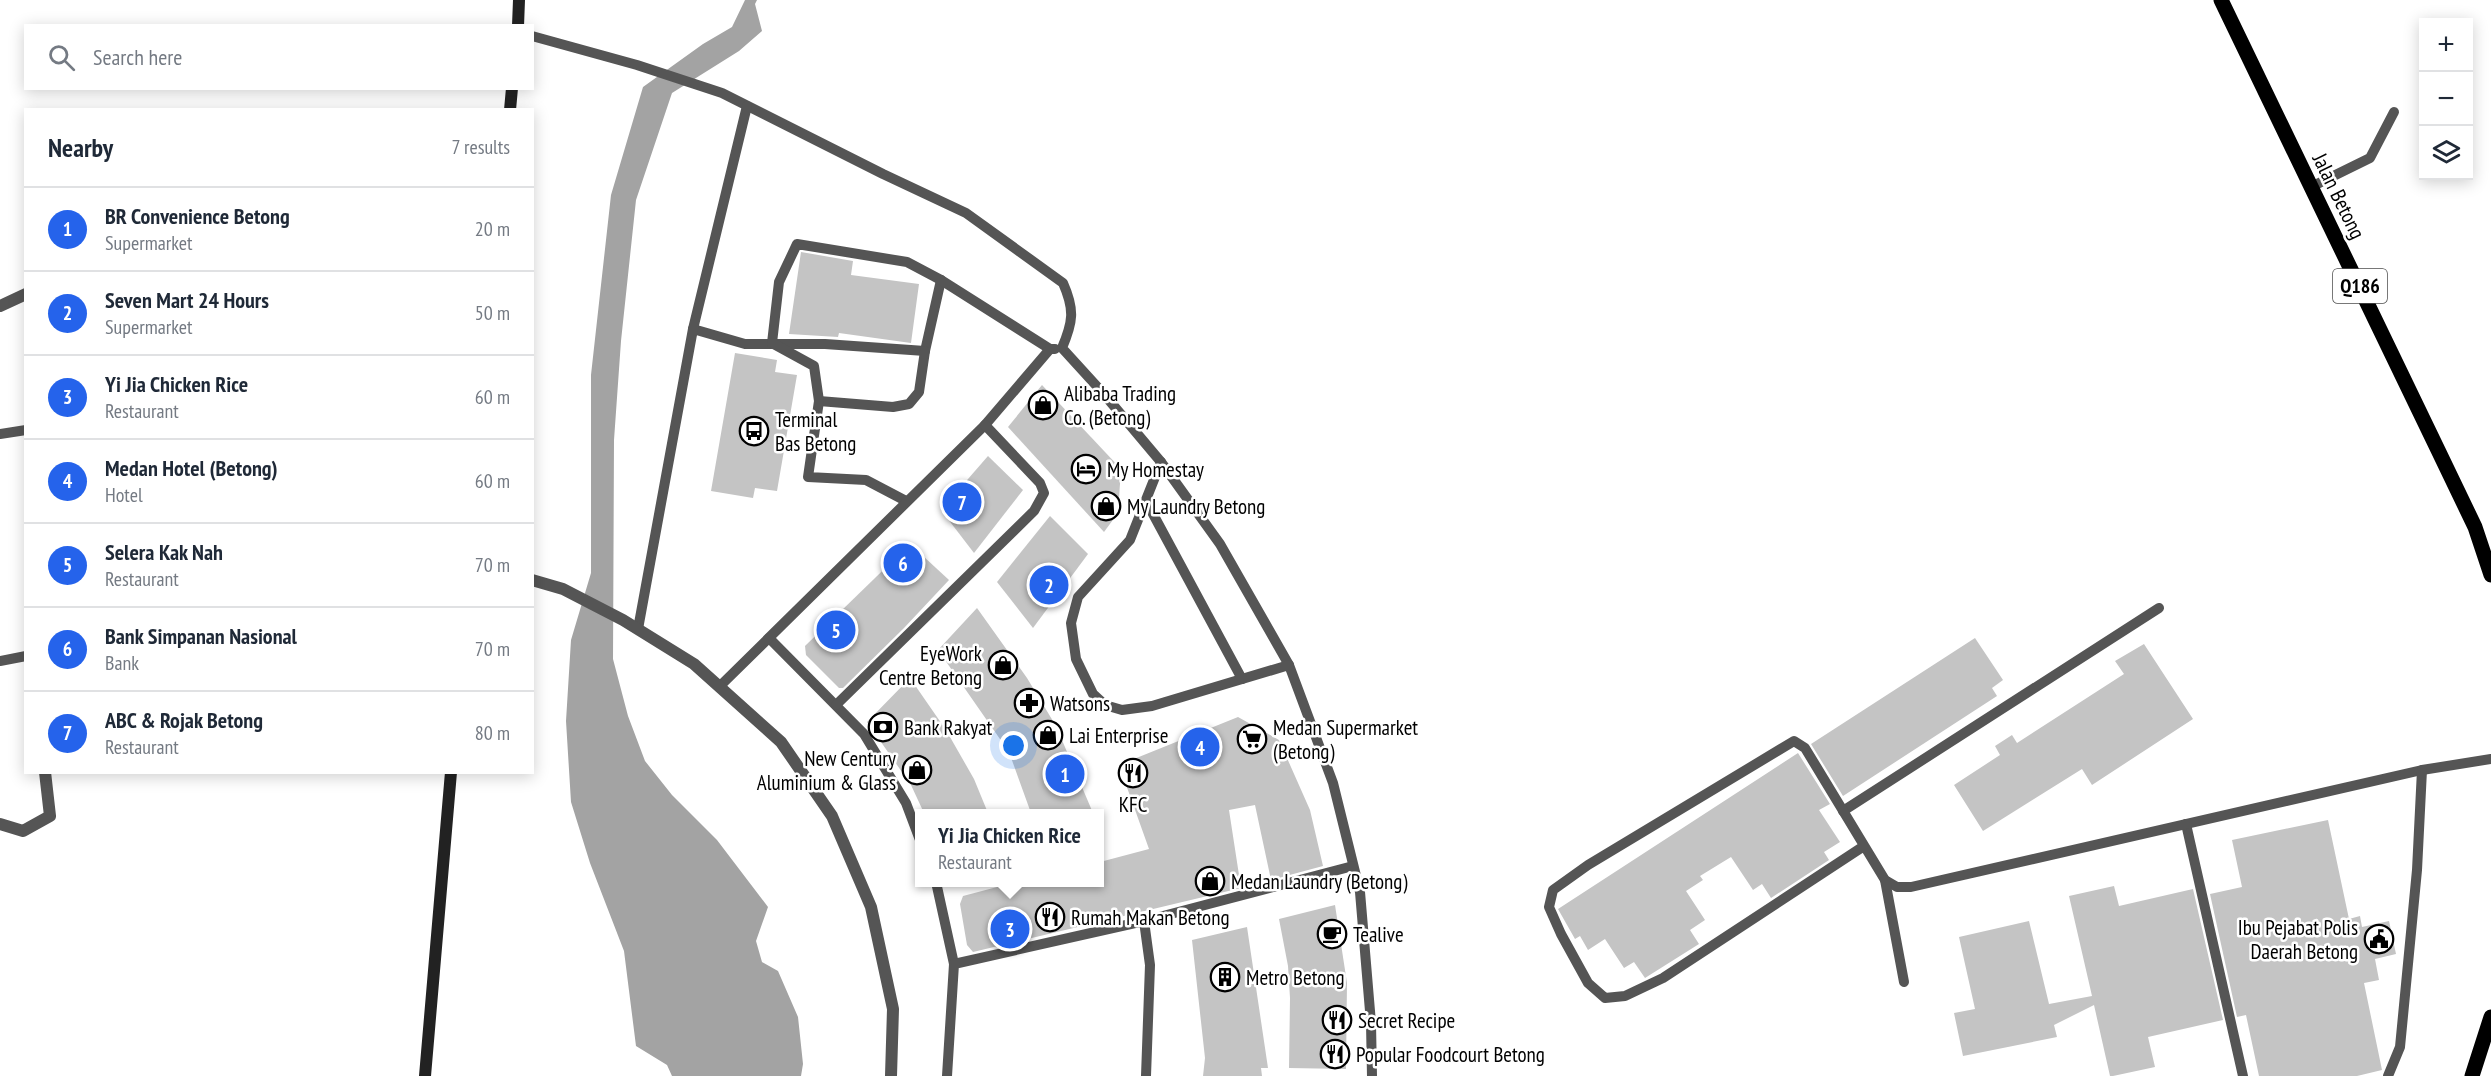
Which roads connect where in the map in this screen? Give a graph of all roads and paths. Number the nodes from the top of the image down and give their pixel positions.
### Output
1 (519, 0) edge
2 (2221, 0) edge
3 (518, 24) edge
4 (534, 37) edge
5 (512, 90) edge
6 (747, 106) junction
7 (510, 108) edge
8 (2394, 112) dead end
9 (2311, 187) junction
10 (941, 280) junction
11 (24, 295) edge
12 (0, 306) edge
13 (693, 329) junction
14 (772, 343) junction
15 (1056, 349) junction
16 (925, 351) junction
17 (819, 401) junction
18 (985, 425) junction
19 (24, 430) edge
20 (0, 434) edge
21 (1161, 462) junction
22 (906, 501) junction
23 (1146, 501) junction
24 (2491, 576) edge
25 (534, 581) edge
26 (2159, 608) dead end
27 (638, 629) junction
28 (769, 638) junction
29 (24, 656) edge
30 (0, 661) edge
31 (1289, 665) junction
32 (1242, 679) junction
33 (720, 686) junction
34 (836, 705) junction
35 (2491, 759) edge
36 (2422, 770) junction
37 (45, 774) edge
38 (451, 774) edge
39 (1843, 811) junction
40 (0, 824) edge
41 (2186, 824) junction
42 (915, 827) edge
43 (1864, 846) junction
44 (1353, 866) junction
45 (1885, 880) junction
46 (937, 887) edge
47 (1144, 921) junction
48 (954, 964) junction
49 (1904, 982) dead end
50 (2491, 1017) edge
51 (425, 1076) edge
52 (891, 1076) edge
53 (948, 1076) edge
54 (1146, 1076) edge
55 (1372, 1076) edge
56 (2243, 1076) edge
57 (2388, 1076) edge
58 (2472, 1076) edge

1 - 3 street
2 - 9 main road, Jalan Betong / Q186
4 - 6 lane
5 - 7 street
6 - 13 lane
6 - 15 lane
8 - 9 lane
9 - 24 main road, Jalan Betong / Q186
10 - 14 lane
10 - 15 lane
10 - 16 lane
11 - 12 street
13 - 14 lane
13 - 27 lane
14 - 16 lane
14 - 17 lane
15 - 18 lane
15 - 21 lane
16 - 17 lane
17 - 22 lane
18 - 22 lane
18 - 34 lane
19 - 20 lane
21 - 23 lane
21 - 31 lane
22 - 28 lane
23 - 32 lane
23 - 32 lane
25 - 27 street
26 - 39 lane
27 - 33 street
28 - 33 lane
28 - 34 lane
29 - 30 lane
31 - 32 lane
31 - 44 lane
33 - 52 street
34 - 42 lane
35 - 36 lane
36 - 41 lane
36 - 57 lane
37 - 40 street
38 - 51 street
39 - 43 lane
39 - 43 lane
41 - 45 lane
41 - 56 lane
43 - 45 lane
44 - 47 lane
44 - 55 lane
45 - 49 lane
46 - 48 lane
47 - 48 lane
47 - 54 lane
48 - 53 lane
50 - 58 main road

